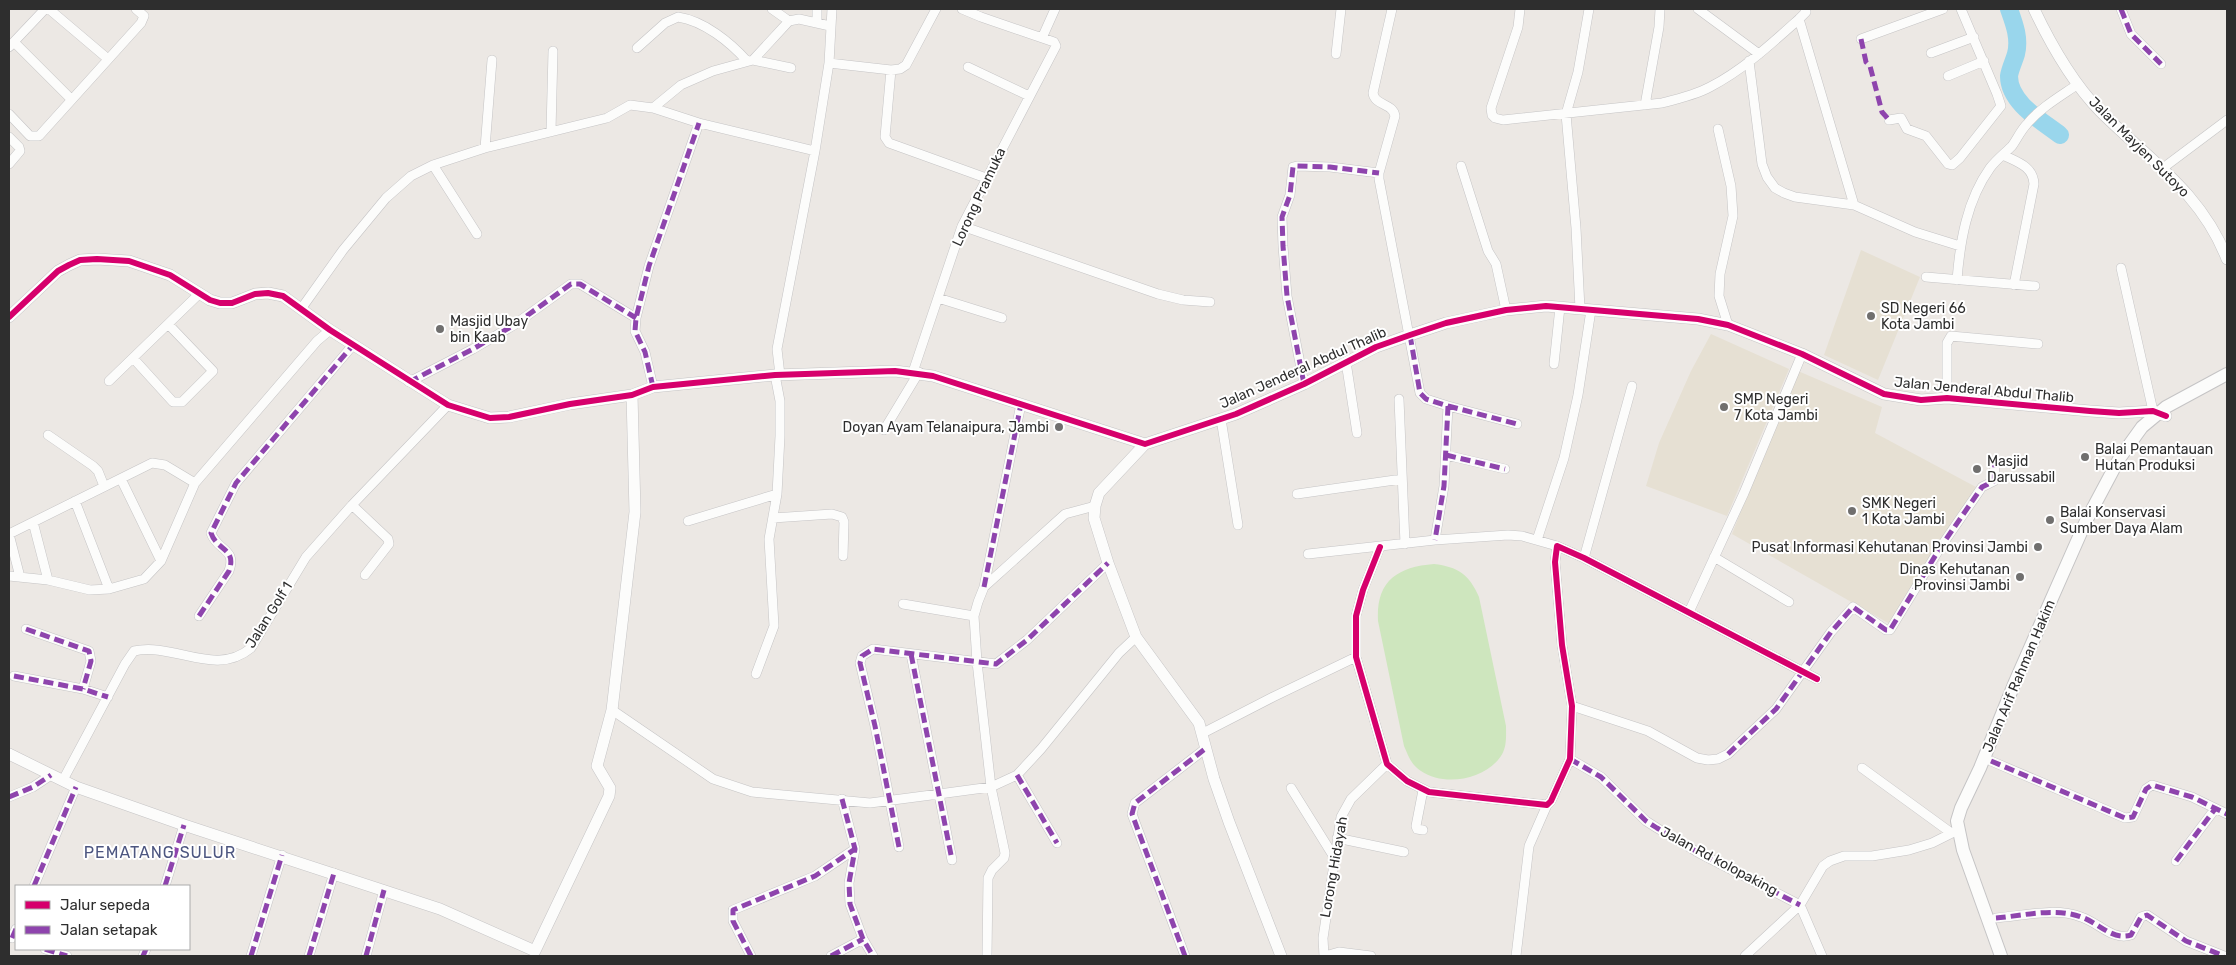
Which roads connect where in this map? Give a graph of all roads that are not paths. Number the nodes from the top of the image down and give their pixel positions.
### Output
1 (45, 9) edge
2 (49, 9) edge
3 (136, 9) edge
4 (772, 9) edge
5 (817, 9) edge
6 (832, 9) edge
7 (936, 9) edge
8 (962, 9) edge
9 (1055, 9) edge
10 (1340, 9) edge
11 (1392, 9) edge
12 (1520, 9) edge
13 (1589, 9) edge
14 (1660, 9) edge
15 (1698, 9) edge
16 (1805, 9) edge
17 (1943, 9) edge
18 (1961, 9) edge
19 (2034, 9) edge
20 (2121, 9) edge
21 (1799, 20) junction
22 (789, 21) junction
23 (817, 22) junction
24 (830, 26) junction
25 (1974, 37) junction
26 (1042, 38) junction
27 (1861, 39) dead end
28 (11, 45) edge
29 (637, 48) dead end
30 (553, 52) dead end
31 (1930, 53) dead end
32 (1336, 54) dead end
33 (1759, 54) junction
34 (108, 59) junction
35 (492, 60) dead end
36 (1984, 60) junction
37 (750, 61) junction
38 (1749, 61) junction
39 (829, 63) junction
40 (2161, 64) dead end
41 (968, 67) dead end
42 (791, 68) dead end
43 (891, 70) junction
44 (1948, 76) dead end
45 (2078, 84) junction
46 (1029, 96) junction
47 (71, 98) junction
48 (1645, 105) junction
49 (653, 108) junction
50 (9, 114) edge
51 (1566, 114) junction
52 (1888, 120) dead end
53 (2227, 120) edge
54 (699, 123) junction
55 (1718, 129) dead end
56 (550, 131) junction
57 (9, 137) edge
58 (485, 148) junction
59 (815, 151) junction
60 (2003, 155) junction
61 (9, 164) edge
62 (433, 165) junction
63 (1461, 166) dead end
64 (2163, 168) junction
65 (1379, 173) junction
66 (986, 178) junction
67 (1854, 205) junction
68 (962, 226) junction
69 (478, 234) dead end
70 (1960, 246) junction
71 (2227, 260) edge
72 (2122, 268) dead end
73 (1926, 277) dead end
74 (1957, 280) junction
75 (2014, 284) junction
76 (2035, 286) dead end
77 (199, 294) junction
78 (938, 298) junction
79 (1210, 302) dead end
80 (1560, 308) junction
81 (301, 309) junction
82 (1585, 309) junction
83 (1506, 310) junction
84 (9, 317) edge
85 (636, 318) junction
86 (1002, 318) dead end
87 (169, 325) junction
88 (1728, 325) junction
89 (330, 330) junction
90 (1410, 335) junction
91 (2038, 344) dead end
92 (353, 345) junction
93 (1802, 354) junction
94 (133, 358) junction
95 (1346, 362) junction
96 (1554, 364) dead end
97 (916, 372) junction
98 (2227, 374) edge
99 (778, 375) junction
100 (109, 381) dead end
101 (409, 382) junction
102 (2227, 383) edge
103 (1304, 384) junction
104 (1632, 386) dead end
105 (653, 387) junction
106 (632, 395) junction
107 (1946, 398) junction
108 (1399, 399) dead end
109 (1021, 404) junction
110 (448, 405) junction
111 (1448, 406) junction
112 (2159, 413) junction
113 (1220, 419) junction
114 (1517, 424) dead end
115 (884, 430) dead end
116 (1357, 433) dead end
117 (48, 436) dead end
118 (1145, 444) junction
119 (1446, 456) junction
120 (1995, 460) dead end
121 (1505, 469) dead end
122 (121, 479) junction
123 (1402, 479) junction
124 (195, 483) junction
125 (104, 486) junction
126 (777, 494) junction
127 (1297, 494) dead end
128 (75, 501) junction
129 (352, 505) junction
130 (1095, 506) junction
131 (773, 518) junction
132 (688, 521) dead end
133 (33, 522) junction
134 (1238, 525) dead end
135 (9, 534) edge
136 (1435, 540) junction
137 (1537, 540) junction
138 (1405, 544) junction
139 (1557, 546) junction
140 (1380, 547) junction
141 (1308, 554) dead end
142 (843, 556) dead end
143 (1714, 557) junction
144 (1584, 558) junction
145 (161, 561) junction
146 (1108, 563) junction
147 (365, 575) dead end
148 (9, 576) edge
149 (20, 577) junction
150 (48, 580) junction
151 (984, 587) junction
152 (109, 589) junction
153 (1788, 602) dead end
154 (903, 604) dead end
155 (1689, 612) junction
156 (198, 616) dead end
157 (974, 616) junction
158 (26, 629) dead end
159 (1136, 638) junction
160 (911, 654) junction
161 (1356, 657) junction
162 (977, 662) junction
163 (1803, 671) junction
164 (756, 674) dead end
165 (14, 676) dead end
166 (1817, 679) dead end
167 (83, 689) junction
168 (108, 697) junction
169 (1572, 706) junction
170 (612, 710) junction
171 (1203, 733) junction
172 (1206, 748) junction
173 (9, 754) edge
174 (1570, 759) junction
175 (1387, 764) junction
176 (1986, 767) junction
177 (1862, 768) dead end
178 (1017, 774) junction
179 (51, 775) junction
180 (63, 780) junction
181 (76, 787) junction
182 (991, 787) junction
183 (1291, 788) dead end
184 (1423, 790) junction
185 (939, 794) junction
186 (9, 797) edge
187 (842, 799) junction
188 (889, 801) junction
189 (1547, 806) junction
190 (2215, 808) junction
191 (1964, 809) junction
192 (2227, 814) edge
193 (184, 825) junction
194 (1423, 830) dead end
195 (1954, 831) junction
196 (1337, 838) junction
197 (1057, 843) dead end
198 (899, 847) dead end
199 (855, 849) junction
200 (1404, 852) dead end
201 (282, 856) junction
202 (1334, 857) junction
203 (952, 860) dead end
204 (2176, 861) dead end
205 (334, 873) junction
206 (34, 885) edge
207 (165, 885) edge
208 (384, 890) junction
209 (1800, 905) junction
210 (1996, 918) junction
211 (863, 938) junction
212 (2001, 948) edge
213 (48, 950) edge
214 (534, 954) edge
215 (67, 956) edge
216 (251, 956) edge
217 (309, 956) edge
218 (366, 956) edge
219 (750, 956) edge
220 (830, 956) edge
221 (873, 956) edge
222 (987, 956) edge
223 (1184, 956) edge
224 (1281, 956) edge
225 (1325, 956) edge
226 (1370, 956) edge
227 (1516, 956) edge
228 (1745, 956) edge
229 (1822, 956) edge
230 (2009, 956) edge
231 (2224, 956) edge

1 - 28 street
2 - 34 street
3 - 34 street
4 - 22 street
5 - 23 street
6 - 24 street
7 - 43 street
8 - 26 street
9 - 26 street
10 - 32 street
11 - 65 street
12 - 51 street
13 - 51 street
14 - 48 street
15 - 33 street
16 - 21 street
17 - 27 street
18 - 25 street
19 - 45 street, Jalan Mayjen Sutoyo
20 - 40 street
21 - 33 street
21 - 67 street
22 - 23 street
22 - 37 street
23 - 24 street
24 - 39 street
25 - 31 street
25 - 36 street
26 - 46 street, Lorong Pramuka
28 - 47 street
29 - 37 street
30 - 56 street
33 - 38 street
34 - 47 street
35 - 58 street
36 - 44 street
36 - 52 street
37 - 42 street
37 - 49 street
38 - 48 street
38 - 67 street
39 - 43 street
39 - 59 street
41 - 46 street
43 - 66 street
45 - 60 street
45 - 64 street, Jalan Mayjen Sutoyo
46 - 66 street, Lorong Pramuka
47 - 50 street
48 - 51 street
49 - 54 street
49 - 56 street
51 - 82 street
53 - 64 street
54 - 59 street
54 - 85 street
55 - 88 street
56 - 58 street
57 - 61 street
58 - 62 street
59 - 99 street
60 - 70 street
60 - 75 street
62 - 69 street
62 - 81 street
63 - 83 street
64 - 71 street, Jalan Mayjen Sutoyo
65 - 90 street
65 - 103 street
66 - 68 street, Lorong Pramuka
67 - 70 street
68 - 78 street, Lorong Pramuka
68 - 79 street
70 - 74 street
72 - 112 street
73 - 74 street
74 - 75 street
75 - 76 street
77 - 81 street
77 - 84 street
77 - 87 street
78 - 86 street
78 - 97 street, Lorong Pramuka
80 - 82 street, Jalan Jenderal Abdul Thalib
80 - 83 street, Jalan Jenderal Abdul Thalib
80 - 96 street
81 - 89 street
82 - 88 street, Jalan Jenderal Abdul Thalib
82 - 137 street
83 - 90 street, Jalan Jenderal Abdul Thalib
85 - 101 street
85 - 105 street
87 - 94 street
87 - 94 street
88 - 93 street, Jalan Jenderal Abdul Thalib
89 - 92 street
89 - 124 street
90 - 95 street, Jalan Jenderal Abdul Thalib
90 - 111 street
91 - 107 street
92 - 101 street
92 - 156 street
93 - 107 street, Jalan Jenderal Abdul Thalib
93 - 143 street
94 - 100 street
95 - 103 street, Jalan Jenderal Abdul Thalib
95 - 116 street
97 - 99 street
97 - 109 street
97 - 115 street, Lorong Pramuka
98 - 112 main road
99 - 105 street
99 - 126 street
101 - 110 street
102 - 112 main road
103 - 113 street, Jalan Jenderal Abdul Thalib
104 - 144 street
105 - 106 street
106 - 110 street
106 - 170 street
107 - 112 street, Jalan Jenderal Abdul Thalib
108 - 123 street
109 - 118 street
109 - 151 street
110 - 129 street, Jalan Golf 1
111 - 114 street
111 - 119 street
112 - 176 main road, Jalan Arif Rahman Hakim
113 - 118 street, Jalan Jenderal Abdul Thalib
113 - 134 street
117 - 125 street
118 - 130 street
119 - 121 street
119 - 136 street
120 - 163 street
122 - 124 street
122 - 125 street
122 - 145 street
123 - 127 street
123 - 138 street
124 - 145 street
125 - 128 street
126 - 131 street
126 - 132 street
128 - 133 street
128 - 152 street
129 - 147 street
129 - 168 street, Jalan Golf 1
130 - 146 street
130 - 151 street
131 - 142 street
131 - 164 street
133 - 135 street
133 - 150 street
135 - 149 street
136 - 137 street
136 - 138 street
137 - 139 street
138 - 140 street
139 - 144 street
139 - 169 street
140 - 141 street
140 - 161 street
143 - 153 street
143 - 155 street
144 - 155 street
145 - 152 street
146 - 159 street
146 - 162 street
148 - 149 street
149 - 150 street
150 - 152 street
151 - 157 street
154 - 157 street
155 - 163 street
157 - 162 street
158 - 167 street
159 - 171 street
159 - 178 street
160 - 162 street
160 - 185 street
160 - 188 street
161 - 171 street
161 - 175 street
162 - 182 street
163 - 166 street
163 - 169 street
165 - 167 street
167 - 168 street
168 - 180 street, Jalan Golf 1
169 - 174 street
170 - 187 street
170 - 214 street
171 - 172 street
172 - 223 street
172 - 224 street
173 - 179 street
174 - 189 street
174 - 209 street, Jalan Rd kolopaking
175 - 184 street
175 - 196 street, Lorong Hidayah
176 - 190 street
176 - 191 main road, Jalan Arif Rahman Hakim
177 - 195 street
178 - 182 street
178 - 197 street
179 - 180 street
179 - 186 street
180 - 181 street
181 - 193 street
181 - 206 street
182 - 185 street
182 - 222 street
183 - 202 street
184 - 189 street
184 - 194 street
185 - 188 street
185 - 203 street
187 - 188 street
187 - 199 street
188 - 198 street
189 - 227 street
190 - 192 street
190 - 204 street
191 - 195 main road, Jalan Arif Rahman Hakim
191 - 210 main road, Jalan Arif Rahman Hakim
193 - 201 street
193 - 207 street
195 - 209 street
195 - 212 main road, Jalan Arif Rahman Hakim
196 - 200 street
196 - 202 street, Lorong Hidayah
199 - 211 street
199 - 219 street
201 - 205 street
201 - 216 street
202 - 225 street, Lorong Hidayah
205 - 208 street
205 - 217 street
208 - 214 street
208 - 218 street
209 - 228 street
209 - 229 street
210 - 212 main road, Jalan Arif Rahman Hakim
210 - 231 street
211 - 220 street
211 - 221 street
212 - 230 main road, Jalan Arif Rahman Hakim
213 - 215 street
225 - 226 street

